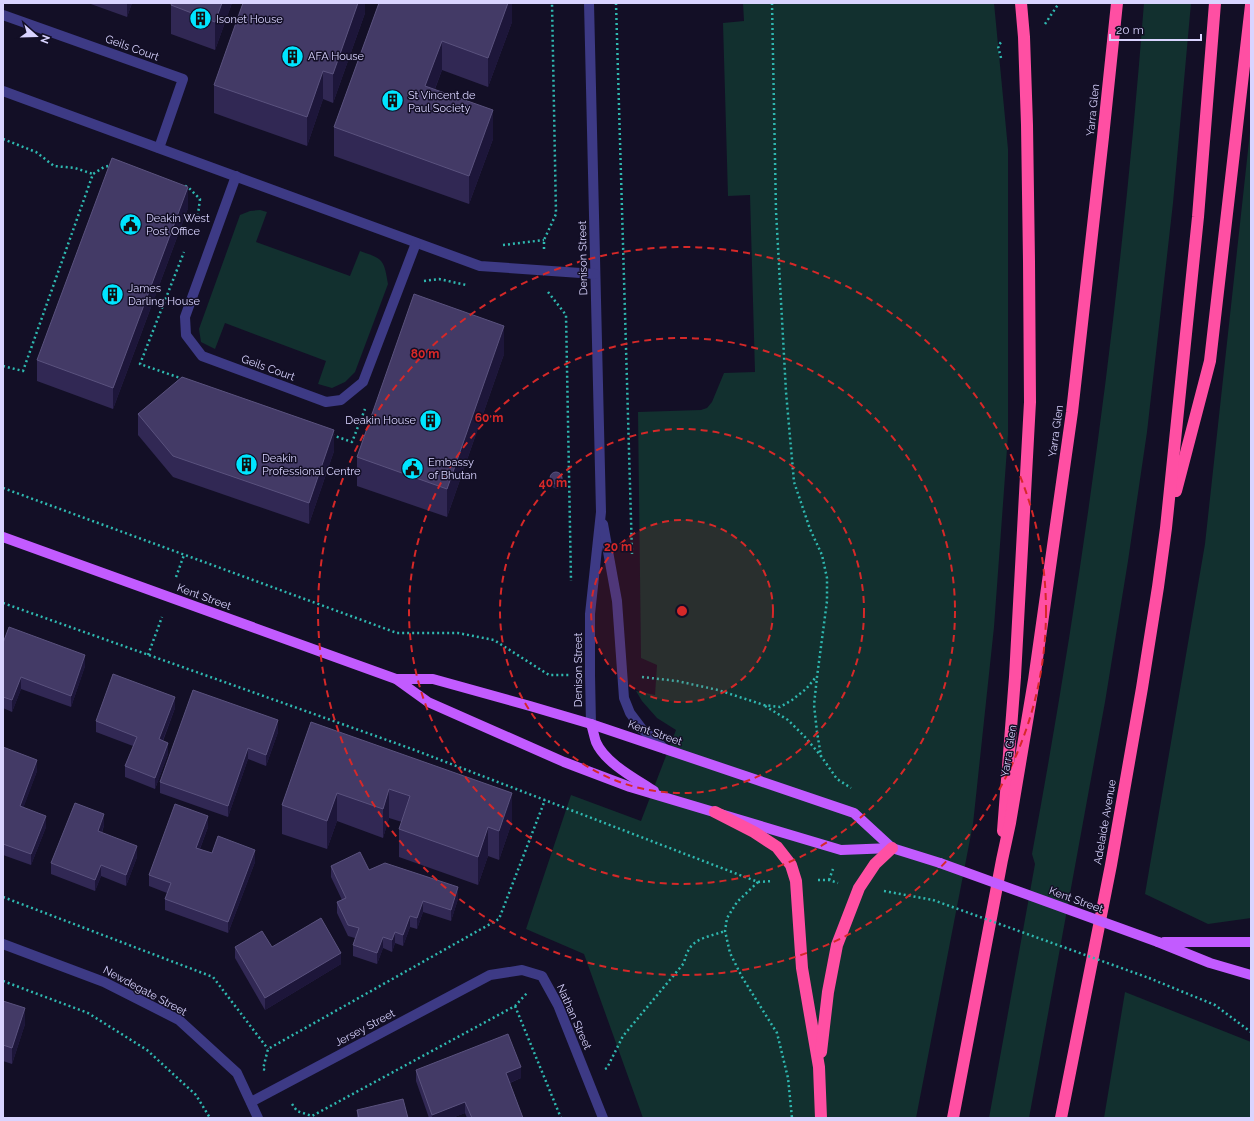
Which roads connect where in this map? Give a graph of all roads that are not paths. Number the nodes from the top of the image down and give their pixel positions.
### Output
1 (589, 3) edge
2 (1021, 3) edge
3 (1117, 3) edge
4 (1215, 3) edge
5 (1251, 5) edge
6 (3, 15) edge
7 (3, 91) edge
8 (159, 148) junction
9 (236, 176) junction
10 (416, 243) junction
11 (596, 274) junction
12 (601, 512) junction
13 (1166, 528) junction
14 (3, 537) edge
15 (396, 679) junction
16 (591, 724) junction
17 (666, 749) junction
18 (662, 796) junction
19 (715, 812) junction
20 (892, 848) junction
21 (1002, 860) junction
22 (1158, 942) junction
23 (1251, 942) edge
24 (3, 944) edge
25 (490, 975) joint
26 (1251, 975) edge
27 (819, 1067) junction
28 (251, 1102) junction
29 (258, 1118) edge
30 (603, 1118) edge
31 (821, 1118) edge
32 (953, 1118) edge
33 (1061, 1118) edge

1 - 11 street, Denison Street
2 - 21 highway
3 - 21 highway, Yarra Glen
4 - 13 highway
5 - 13 highway
6 - 8 street, Geils Court
7 - 8 street
8 - 9 street
9 - 10 street
9 - 10 street, Geils Court
10 - 11 street
11 - 12 street, Denison Street
12 - 16 street, Denison Street
12 - 17 street, Denison Street
13 - 33 highway, Adelaide Avenue
14 - 15 main road, Kent Street
15 - 16 main road, Kent Street
15 - 18 main road, Kent Street
16 - 17 main road, Kent Street
16 - 18 main road, Denison Street
17 - 20 main road, Kent Street
18 - 19 main road, Kent Street
19 - 20 main road, Kent Street
19 - 27 highway
20 - 22 main road, Kent Street, bridge
20 - 27 highway
21 - 32 highway
22 - 23 main road
22 - 26 main road, Kent Street
24 - 28 street, Newdegate Street
25 - 28 street, Jersey Street
25 - 30 street, Nathan Street
27 - 31 highway
28 - 29 street, Newdegate Street

